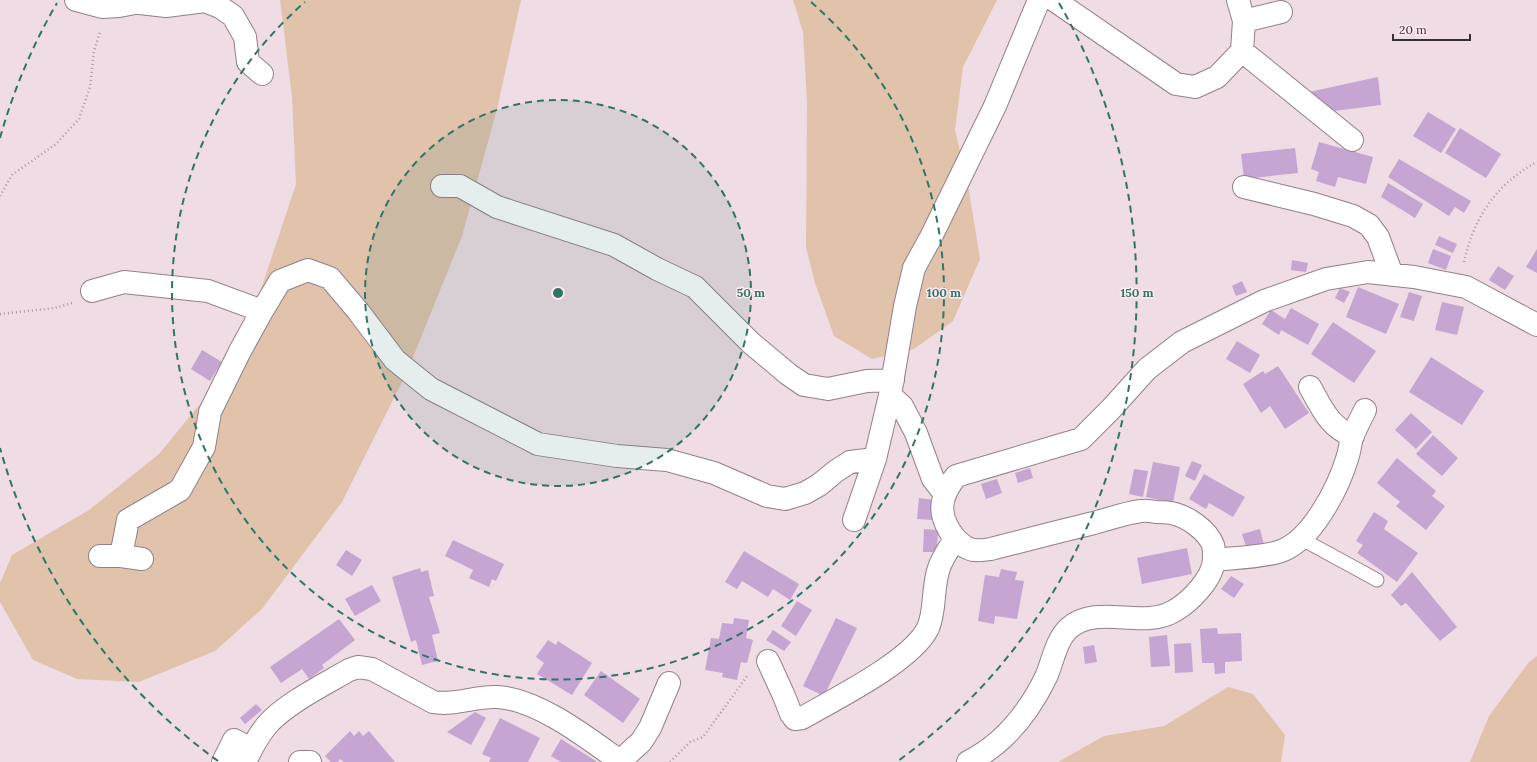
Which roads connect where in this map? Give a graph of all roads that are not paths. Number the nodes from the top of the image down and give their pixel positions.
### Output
1 (76, 0) edge
2 (1039, 0) edge
3 (1054, 0) edge
4 (1238, 0) edge
5 (145, 2) edge
6 (1281, 12) dead end
7 (1244, 21) junction
8 (1242, 51) junction
9 (262, 74) dead end
10 (1352, 140) dead end
11 (442, 186) dead end
12 (1244, 188) dead end
13 (1392, 274) junction
14 (92, 290) road end
15 (262, 311) junction
16 (1537, 325) edge
17 (892, 388) junction
18 (1310, 388) dead end
19 (1365, 410) dead end
20 (1352, 436) junction
21 (875, 459) junction
22 (945, 494) junction
23 (854, 520) dead end
24 (1300, 538) junction
25 (956, 539) junction
26 (142, 559) dead end
27 (1214, 560) junction
28 (1378, 580) dead end
29 (768, 661) road end
30 (669, 683) dead end
31 (248, 755) edge
32 (223, 762) edge
33 (300, 762) edge
34 (310, 762) edge
35 (621, 762) edge
36 (968, 762) edge

1 - 5 street
2 - 17 street
3 - 8 street
4 - 7 street
5 - 9 street
6 - 7 street
7 - 8 street
8 - 10 street
11 - 17 street
12 - 13 street
13 - 16 street
13 - 22 street
14 - 15 street
15 - 21 street
15 - 26 street
17 - 21 street
17 - 22 street
18 - 20 street
19 - 20 street
20 - 24 street
21 - 23 street
22 - 25 street
24 - 27 street
24 - 28 lane
25 - 27 street
25 - 29 street
27 - 36 street
30 - 35 street
31 - 32 street
31 - 35 street
33 - 34 street

